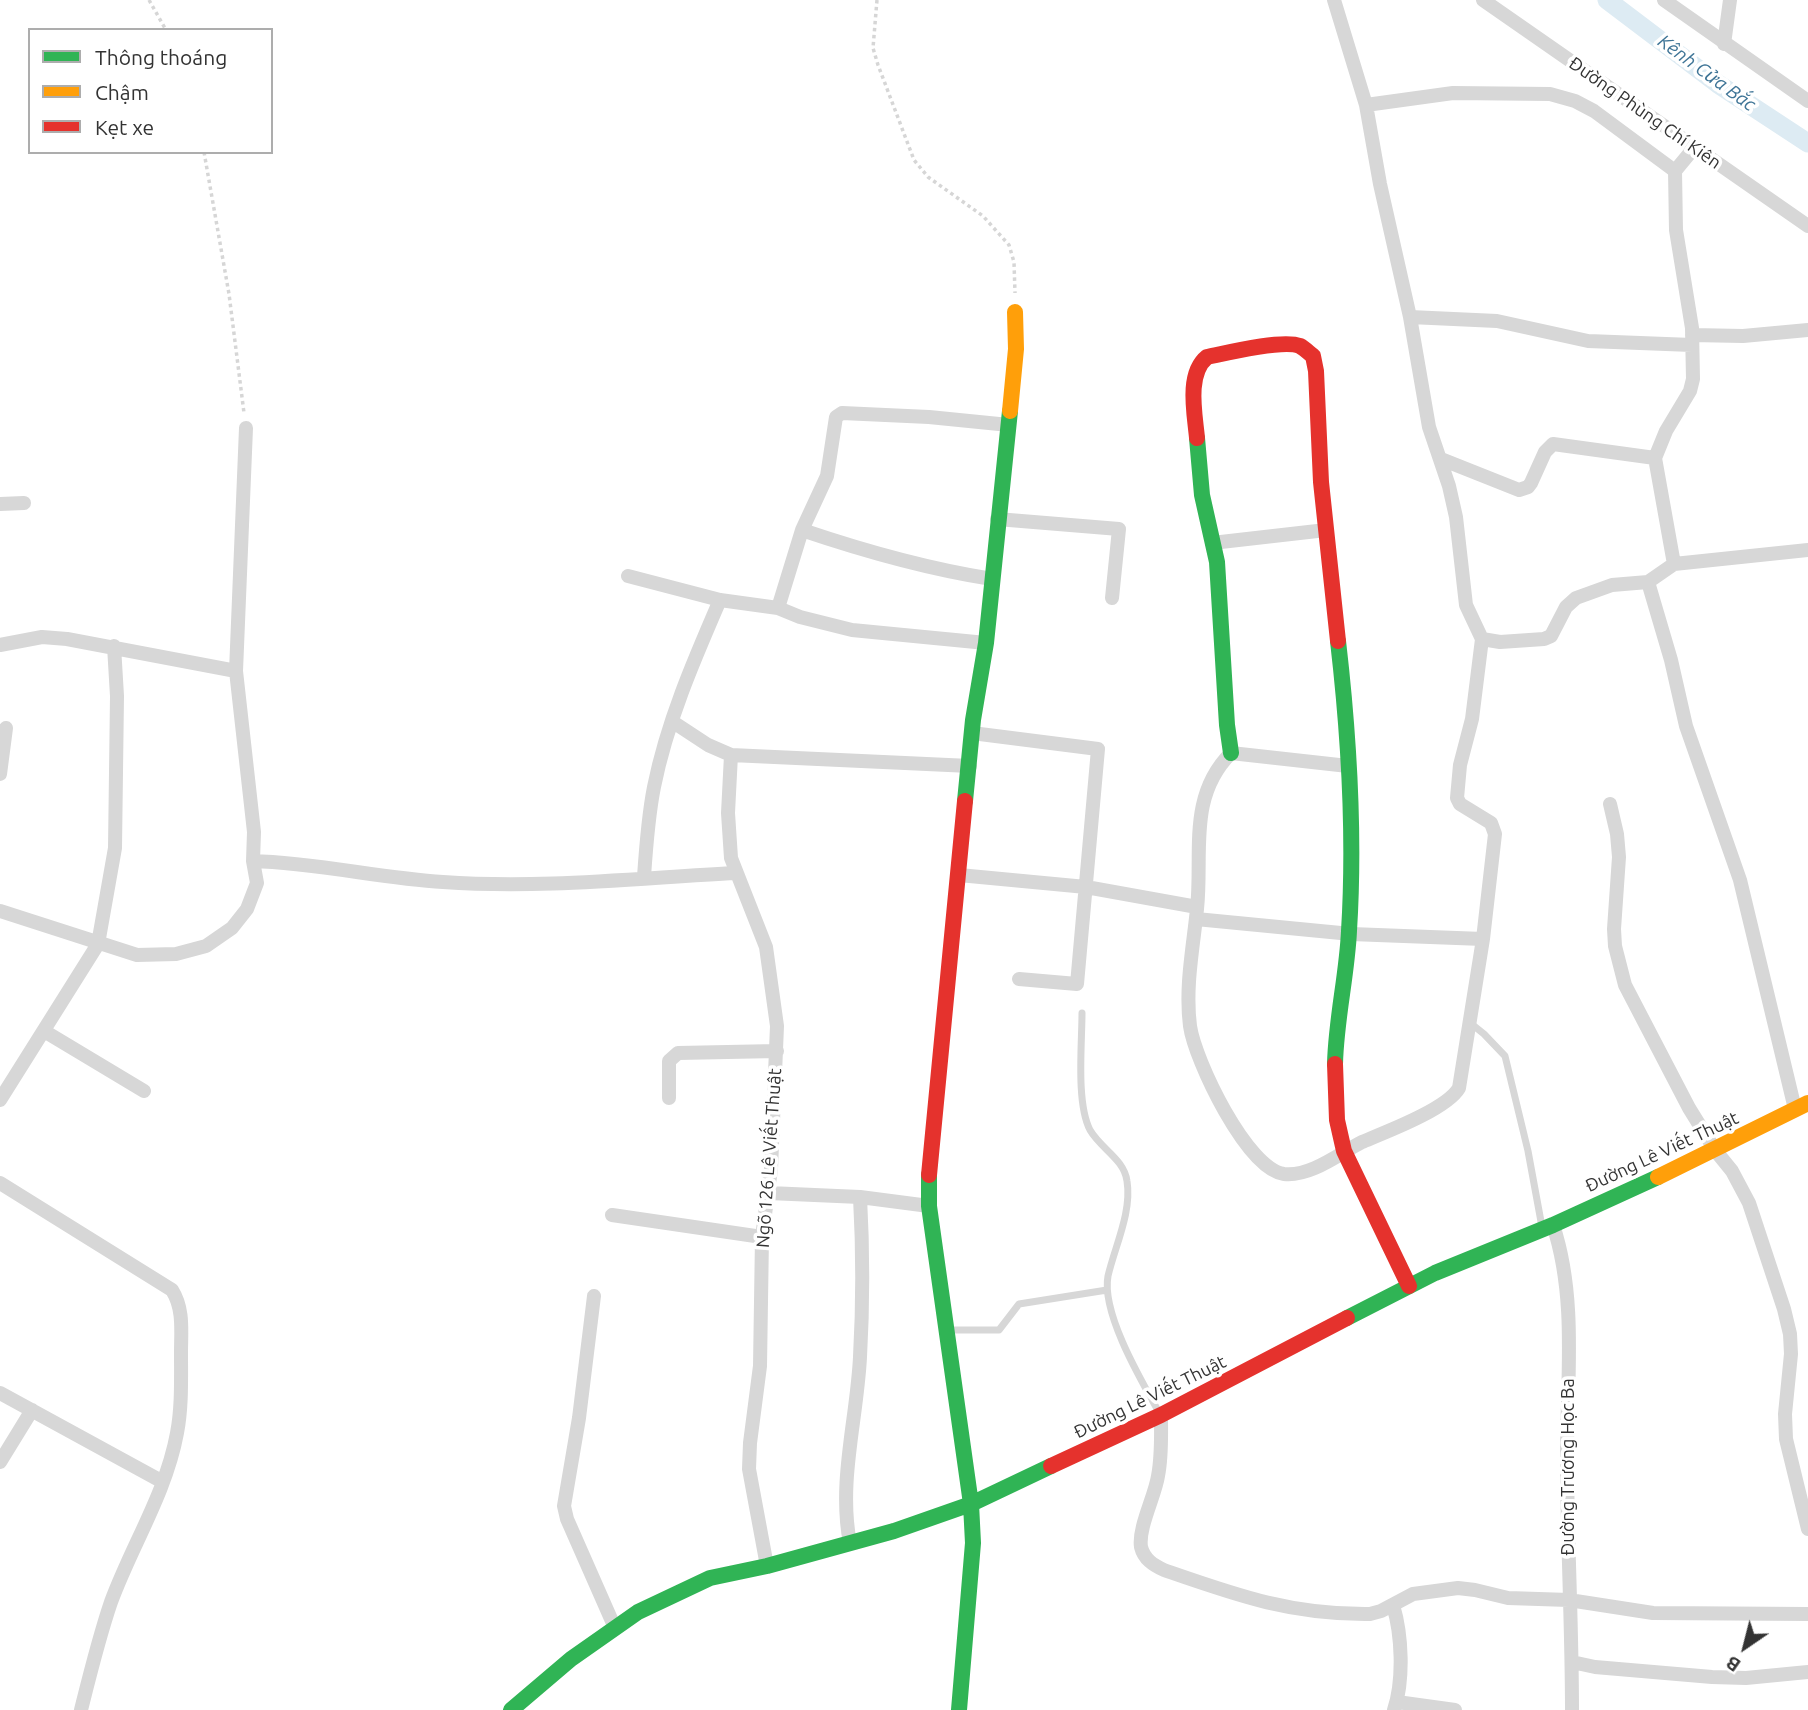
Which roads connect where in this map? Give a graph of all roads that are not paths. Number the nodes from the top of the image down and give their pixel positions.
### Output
1 (1334, 0) edge
2 (1483, 0) edge
3 (1664, 0) edge
4 (1730, 0) edge
5 (1724, 44) junction
6 (1808, 100) edge
7 (1366, 105) junction
8 (1694, 148) junction
9 (1675, 171) junction
10 (1808, 226) edge
11 (1015, 312) road end
12 (1410, 317) junction
13 (1808, 330) edge
14 (1692, 340) junction
15 (1009, 425) junction
16 (246, 428) road end
17 (1655, 458) junction
18 (1441, 459) junction
19 (0, 503) edge
20 (24, 503) dead end
21 (997, 519) junction
22 (802, 530) junction
23 (1326, 530) junction
24 (1212, 543) junction
25 (1808, 550) edge
26 (1674, 564) junction
27 (628, 576) dead end
28 (992, 579) junction
29 (1648, 582) junction
30 (1112, 598) dead end
31 (720, 600) junction
32 (778, 608) junction
33 (1482, 639) junction
34 (986, 643) junction
35 (0, 645) edge
36 (114, 646) junction
37 (236, 671) junction
38 (673, 722) junction
39 (6, 728) dead end
40 (972, 733) junction
41 (1231, 753) junction
42 (731, 755) junction
43 (970, 766) junction
44 (1348, 766) junction
45 (0, 774) edge
46 (1610, 804) dead end
47 (253, 861) junction
48 (736, 873) junction
49 (958, 875) junction
50 (644, 877) junction
51 (1086, 887) junction
52 (0, 911) edge
53 (1197, 913) junction
54 (1351, 934) junction
55 (1483, 939) junction
56 (98, 944) junction
57 (1019, 979) dead end
58 (1082, 1013) dead end
59 (1469, 1022) junction
60 (44, 1031) junction
61 (777, 1051) junction
62 (144, 1091) dead end
63 (670, 1098) dead end
64 (0, 1100) edge
65 (1801, 1106) edge
66 (1715, 1150) junction
67 (1344, 1151) junction
68 (0, 1183) edge
69 (769, 1193) junction
70 (860, 1197) junction
71 (929, 1206) junction
72 (612, 1215) dead end
73 (1548, 1226) junction
74 (762, 1237) junction
75 (1409, 1286) junction
76 (1107, 1290) junction
77 (594, 1296) dead end
78 (945, 1330) junction
79 (0, 1393) edge
80 (32, 1410) junction
81 (1161, 1415) junction
82 (0, 1462) edge
83 (163, 1482) junction
84 (971, 1504) junction
85 (1808, 1529) edge
86 (850, 1543) junction
87 (767, 1566) junction
88 (1569, 1600) junction
89 (1393, 1605) junction
90 (1808, 1614) edge
91 (615, 1628) junction
92 (1572, 1662) junction
93 (1808, 1672) edge
94 (1396, 1706) edge
95 (81, 1710) edge
96 (511, 1710) edge
97 (959, 1710) edge
98 (1455, 1710) edge
99 (1572, 1710) edge

1 - 7 street
2 - 8 street, Đường Phùng Chí Kiên
3 - 5 street
4 - 5 street
5 - 6 street
7 - 9 street
7 - 12 street
8 - 9 street
8 - 10 street, Đường Phùng Chí Kiên
9 - 14 street
11 - 15 street
12 - 14 street
12 - 18 street
13 - 14 street
14 - 17 street
15 - 21 street
15 - 22 street
16 - 37 street
17 - 18 street
17 - 26 street
18 - 33 street
19 - 20 street
21 - 28 street
21 - 30 street
22 - 28 street
22 - 32 street
23 - 24 street
23 - 24 street
23 - 44 street
24 - 41 street
25 - 26 street
26 - 29 street
27 - 31 street
28 - 34 street
29 - 33 street
29 - 65 street
31 - 32 street
31 - 38 street
32 - 34 street
33 - 55 street
34 - 40 street
35 - 36 street
36 - 37 street
36 - 56 street
37 - 47 street
38 - 42 street
38 - 50 street
39 - 45 street
40 - 43 street
40 - 51 street
41 - 44 street
41 - 53 street
42 - 43 street
42 - 48 street, Ngõ 126 Lê Viết Thuật
43 - 49 street
44 - 54 street
46 - 66 street
47 - 50 street
47 - 56 street
48 - 50 street
48 - 61 street, Ngõ 126 Lê Viết Thuật
49 - 51 street
49 - 71 street
51 - 53 street
51 - 57 street
52 - 56 street
53 - 54 street
53 - 67 street
54 - 55 street
54 - 67 street
55 - 59 street
56 - 60 street
58 - 76 lane
59 - 67 street
59 - 73 lane
60 - 62 street
60 - 64 street
61 - 63 street
61 - 69 street, Ngõ 126 Lê Viết Thuật
65 - 66 street, Đường Lê Viết Thuật
66 - 73 street, Đường Lê Viết Thuật
66 - 85 street
67 - 75 street
68 - 83 street
69 - 70 street
69 - 74 street, Ngõ 126 Lê Viết Thuật
70 - 71 street
70 - 86 street
71 - 78 street
72 - 74 street
73 - 75 street, Đường Lê Viết Thuật
73 - 88 street, Đường Trương Học Ba
74 - 87 street, Ngõ 126 Lê Viết Thuật
75 - 81 street, Đường Lê Viết Thuật
76 - 78 lane
76 - 81 lane
77 - 91 street
78 - 84 street
79 - 80 street
80 - 82 street
80 - 83 street
81 - 84 street, Đường Lê Viết Thuật
81 - 89 street
83 - 95 street
84 - 86 street, Đường Lê Viết Thuật
84 - 97 street
86 - 87 street, Đường Lê Viết Thuật
87 - 91 street, Đường Lê Viết Thuật
88 - 89 street
88 - 90 street
88 - 92 street, Đường Trương Học Ba
89 - 94 street
91 - 96 street, Đường Lê Viết Thuật
92 - 93 street
92 - 99 street, Đường Trương Học Ba
94 - 98 street

